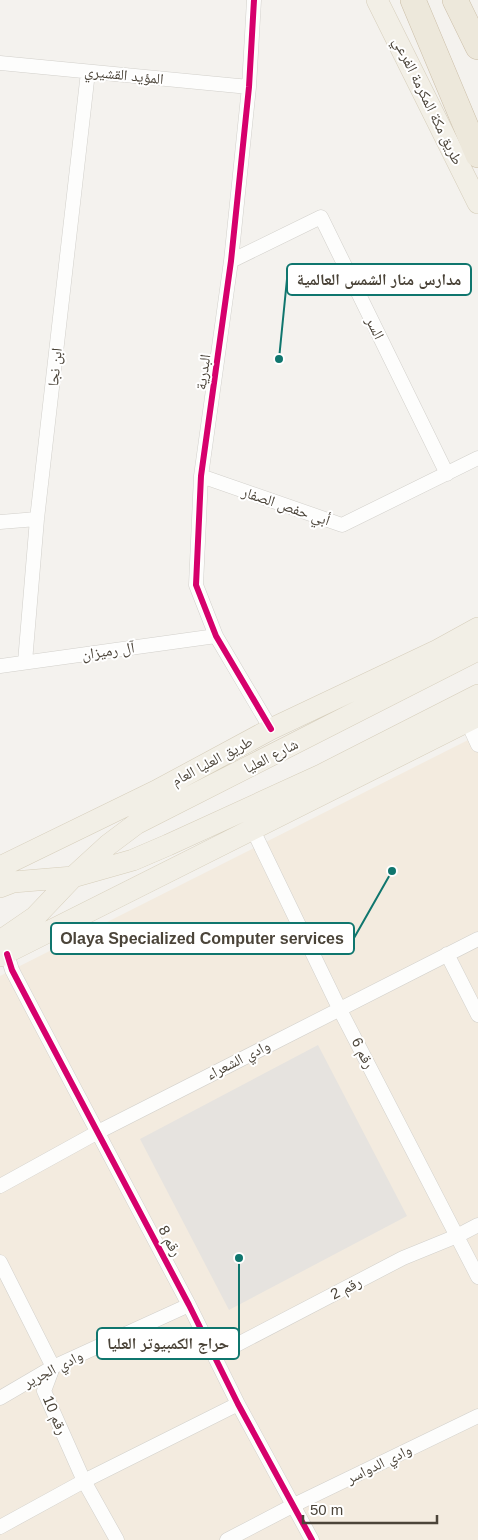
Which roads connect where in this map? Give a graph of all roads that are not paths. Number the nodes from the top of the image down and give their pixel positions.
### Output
1 (254, 0) edge
2 (377, 0) edge
3 (413, 0) edge
4 (455, 0) edge
5 (478, 48) edge
6 (0, 63) edge
7 (88, 72) junction
8 (249, 87) junction
9 (478, 155) edge
10 (478, 203) edge
11 (231, 261) junction
12 (478, 458) edge
13 (447, 474) junction
14 (201, 476) junction
15 (37, 519) junction
16 (0, 522) edge
17 (478, 628) edge
18 (216, 636) junction
19 (478, 650) edge
20 (25, 662) junction
21 (0, 666) edge
22 (478, 695) edge
23 (472, 718) edge
24 (271, 729) junction
25 (478, 745) edge
26 (252, 828) junction
27 (0, 868) edge
28 (73, 877) junction
29 (0, 888) edge
30 (478, 939) edge
31 (2, 950) edge
32 (447, 954) junction
33 (339, 1008) junction
34 (478, 1015) edge
35 (98, 1132) junction
36 (0, 1186) edge
37 (478, 1225) edge
38 (457, 1236) junction
39 (0, 1262) edge
40 (478, 1276) edge
41 (190, 1305) junction
42 (216, 1356) junction
43 (53, 1367) junction
44 (0, 1398) edge
45 (238, 1404) junction
46 (478, 1416) edge
47 (84, 1481) junction
48 (294, 1505) junction
49 (0, 1527) edge
50 (117, 1540) edge
51 (227, 1540) edge
52 (312, 1540) edge

1 - 8 street, البدرية
2 - 10 main road, طريق مكة المكرمة الفرعي
3 - 9 highway
4 - 5 highway
6 - 7 street, المؤيد القشيري
7 - 8 street, المؤيد القشيري
7 - 15 street, ابن نجا
8 - 11 street, البدرية
11 - 13 street, السر
11 - 14 street, البدرية
12 - 13 street, أبي حفص الصفار
13 - 14 street, أبي حفص الصفار
14 - 18 street, البدرية
15 - 16 street
15 - 20 street, ابن نجا
17 - 24 main road, طريق العليا العام
18 - 20 street, آل رميزان
18 - 24 street, البدرية
19 - 28 main road, شارع العليا
20 - 21 street, آل رميزان
22 - 28 main road
23 - 25 street
23 - 26 main road
24 - 27 main road, طريق العليا العام
26 - 31 main road
26 - 33 street, رقم 6
28 - 29 main road
28 - 31 main road, شارع العليا
30 - 32 street, وادي الشعراء
31 - 35 street, رقم 8
32 - 33 street, وادي الشعراء
32 - 34 street
33 - 35 street, وادي الشعراء
33 - 38 street, رقم 6
35 - 36 street, وادي الشعراء
35 - 41 street, رقم 8
37 - 38 street, رقم 2
38 - 40 street, رقم 6
38 - 42 street, رقم 2
39 - 43 street
41 - 42 street, رقم 8
41 - 43 street, وادي الجرير
42 - 45 street, رقم 8
43 - 44 street, وادي الجرير
43 - 47 street, رقم 10
45 - 47 street
45 - 48 street, رقم 8
46 - 48 street, وادي الدواسر
47 - 49 street
47 - 50 street, رقم 10
48 - 51 street, وادي الدواسر
48 - 52 street, رقم 8

